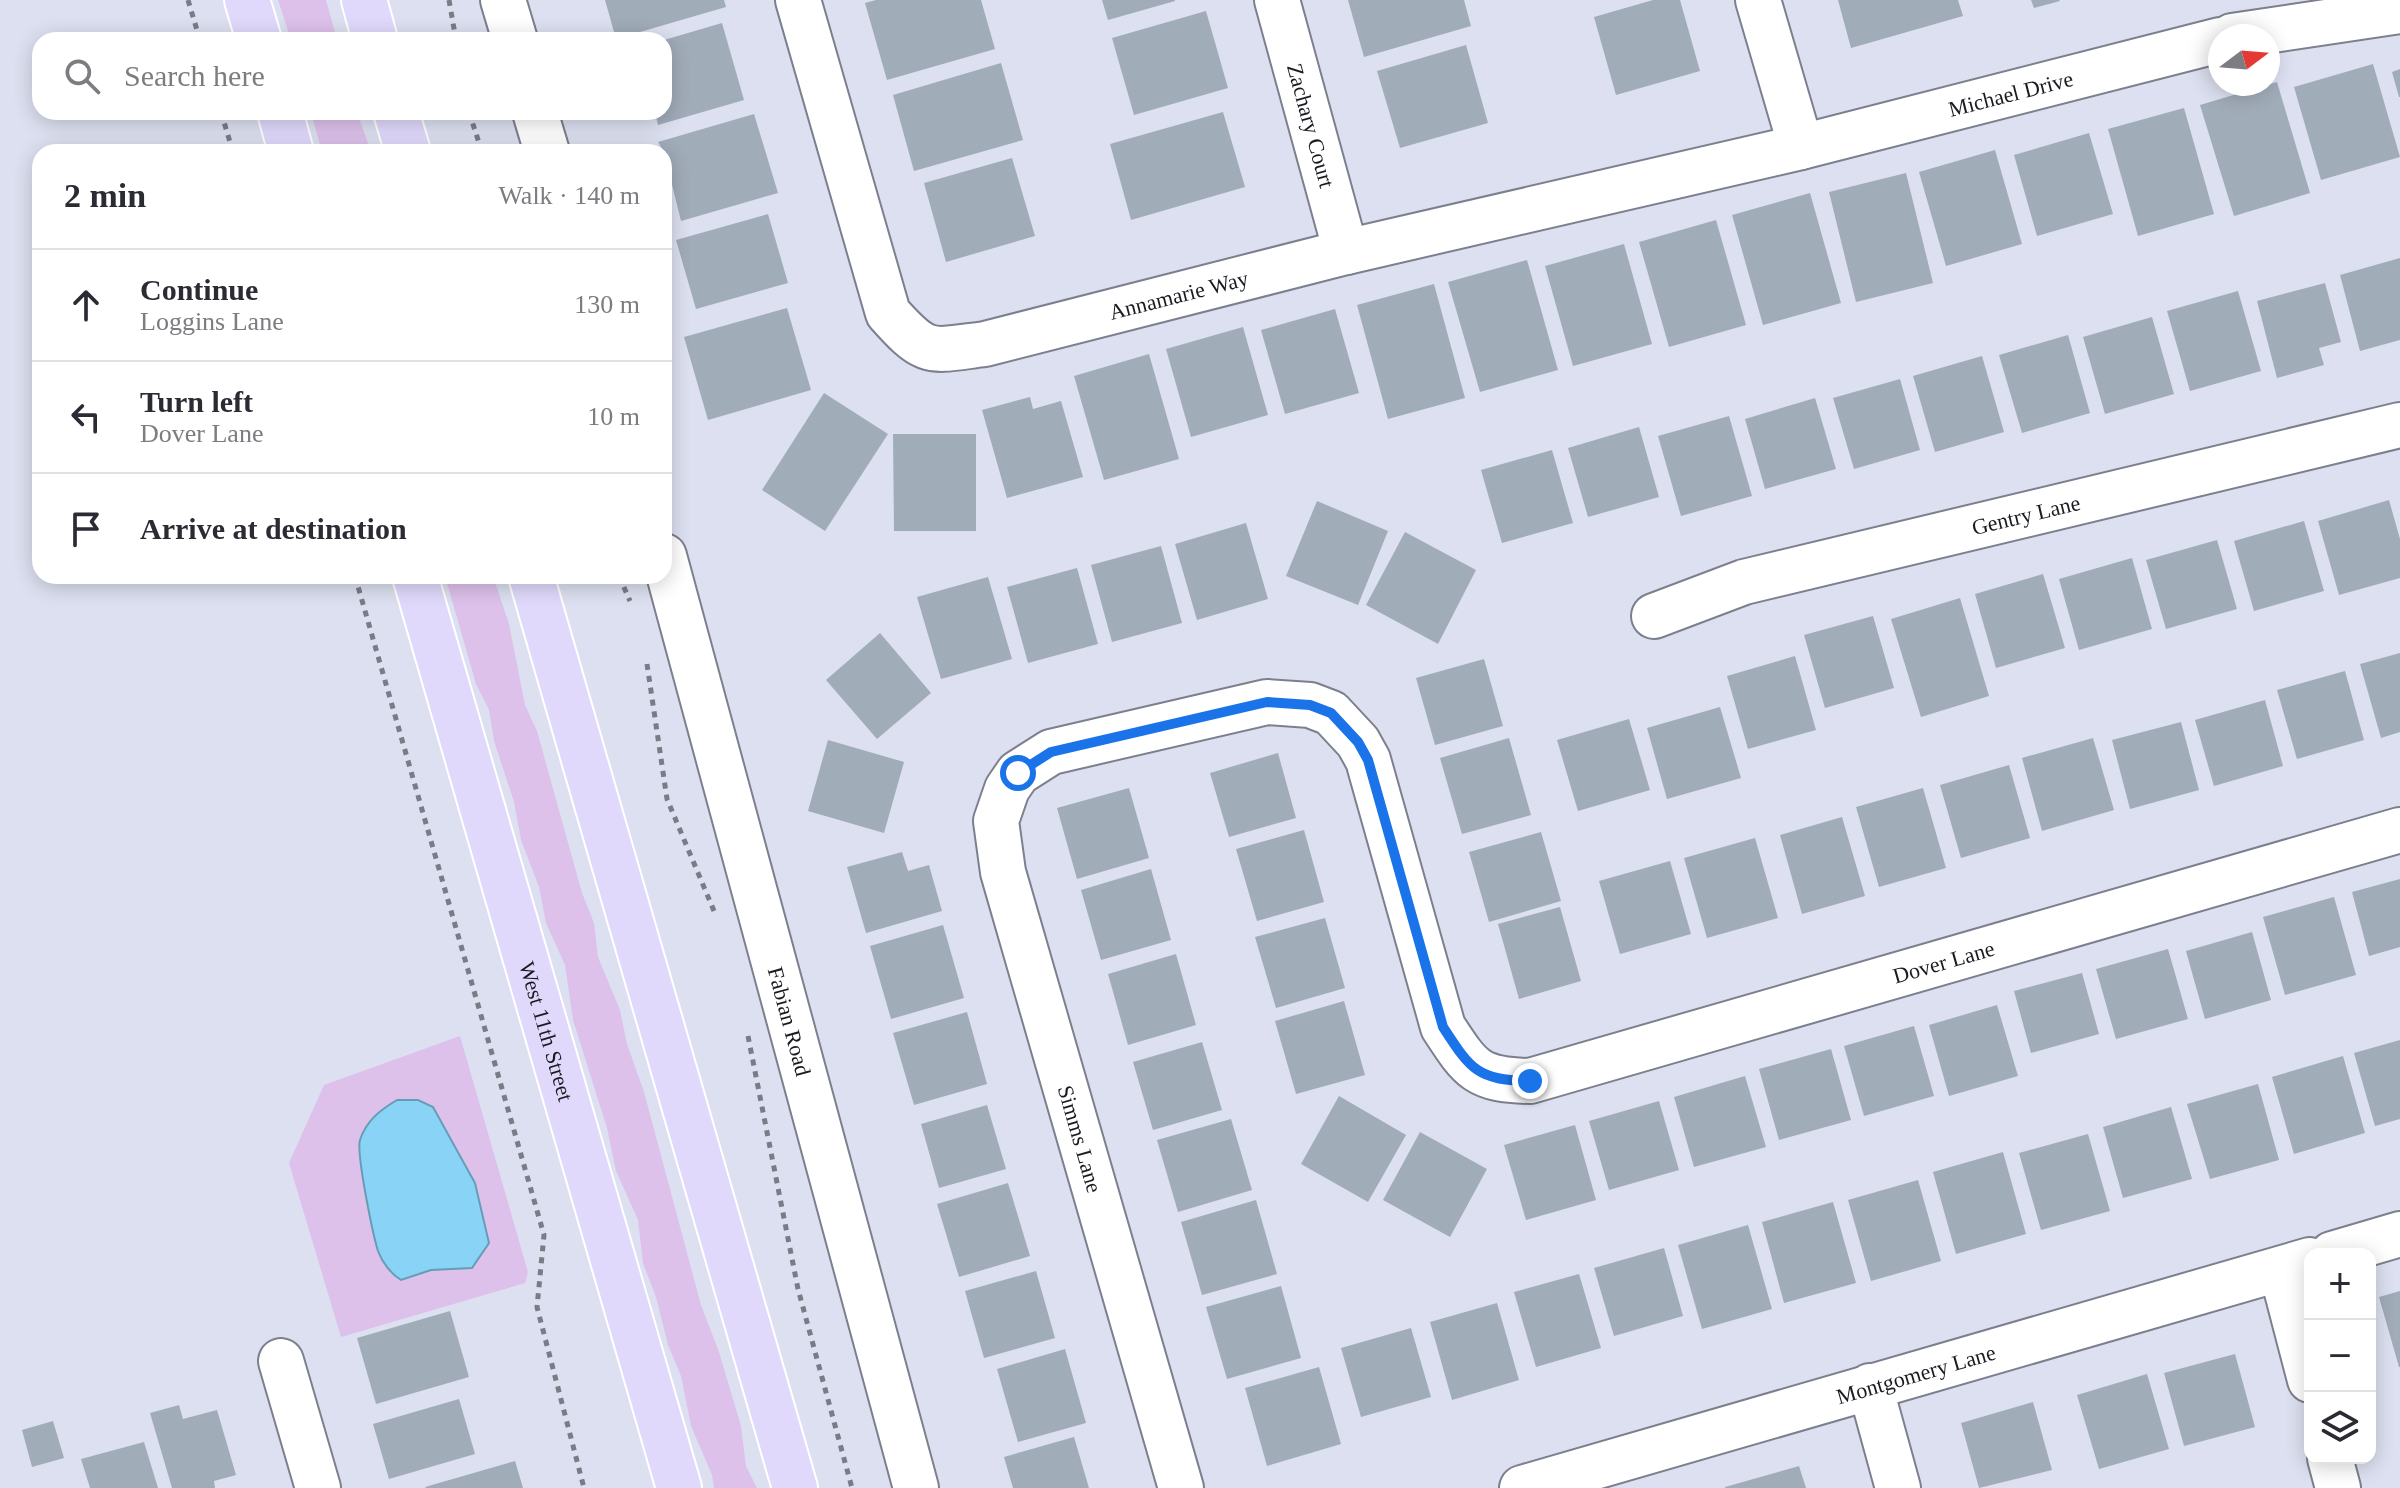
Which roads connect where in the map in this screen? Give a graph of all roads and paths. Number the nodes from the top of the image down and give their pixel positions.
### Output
1 (188, 0) edge
2 (247, 0) edge
3 (364, 0) edge
4 (449, 0) edge
5 (503, 0) edge
6 (798, 0) edge
7 (1277, 0) edge
8 (1758, 0) edge
9 (2400, 11) edge
10 (2264, 24) edge
11 (198, 32) edge
12 (257, 32) edge
13 (373, 32) edge
14 (455, 32) edge
15 (513, 32) edge
16 (2208, 34) edge
17 (223, 120) edge
18 (282, 120) edge
19 (398, 120) edge
20 (472, 120) edge
21 (537, 120) edge
22 (231, 144) edge
23 (289, 144) edge
24 (406, 144) edge
25 (479, 144) edge
26 (545, 144) edge
27 (1801, 147) junction
28 (1346, 252) junction
29 (2400, 425) edge
30 (357, 584) edge
31 (417, 584) edge
32 (533, 584) edge
33 (623, 584) edge
34 (672, 584) edge
35 (636, 613) dead end
36 (1654, 616) dead end
37 (646, 657) dead end
38 (2400, 830) edge
39 (719, 922) dead end
40 (746, 1027) dead end
41 (1486, 1075) joint
42 (2400, 1234) edge
43 (2352, 1248) edge
44 (2296, 1265) edge
45 (2304, 1331) edge
46 (281, 1361) dead end
47 (1870, 1386) junction
48 (2332, 1464) edge
49 (318, 1488) edge
50 (584, 1488) edge
51 (679, 1488) edge
52 (795, 1488) edge
53 (852, 1488) edge
54 (916, 1488) edge
55 (1181, 1488) edge
56 (1522, 1488) edge
57 (1898, 1488) edge
58 (2338, 1488) edge

1 - 11 path
2 - 12 main road
3 - 13 main road
4 - 14 path
5 - 15 street
6 - 28 street, Annamarie Way
7 - 28 street, Zachary Court
8 - 27 street
9 - 10 street, Michael Drive
16 - 27 street, Michael Drive
17 - 22 path
18 - 23 main road
19 - 24 main road
20 - 25 path
21 - 26 street
27 - 28 street, Annamarie Way
29 - 36 street, Gentry Lane
30 - 50 path
31 - 51 main road, West 11th Street
32 - 52 main road
33 - 35 path
34 - 54 street, Fabian Road
37 - 39 path
38 - 41 street, Dover Lane
40 - 53 path
41 - 55 street, Simms Lane
42 - 43 street
44 - 45 street
44 - 47 street, Montgomery Lane
46 - 49 street
47 - 56 street, Montgomery Lane
47 - 57 street
48 - 58 street

